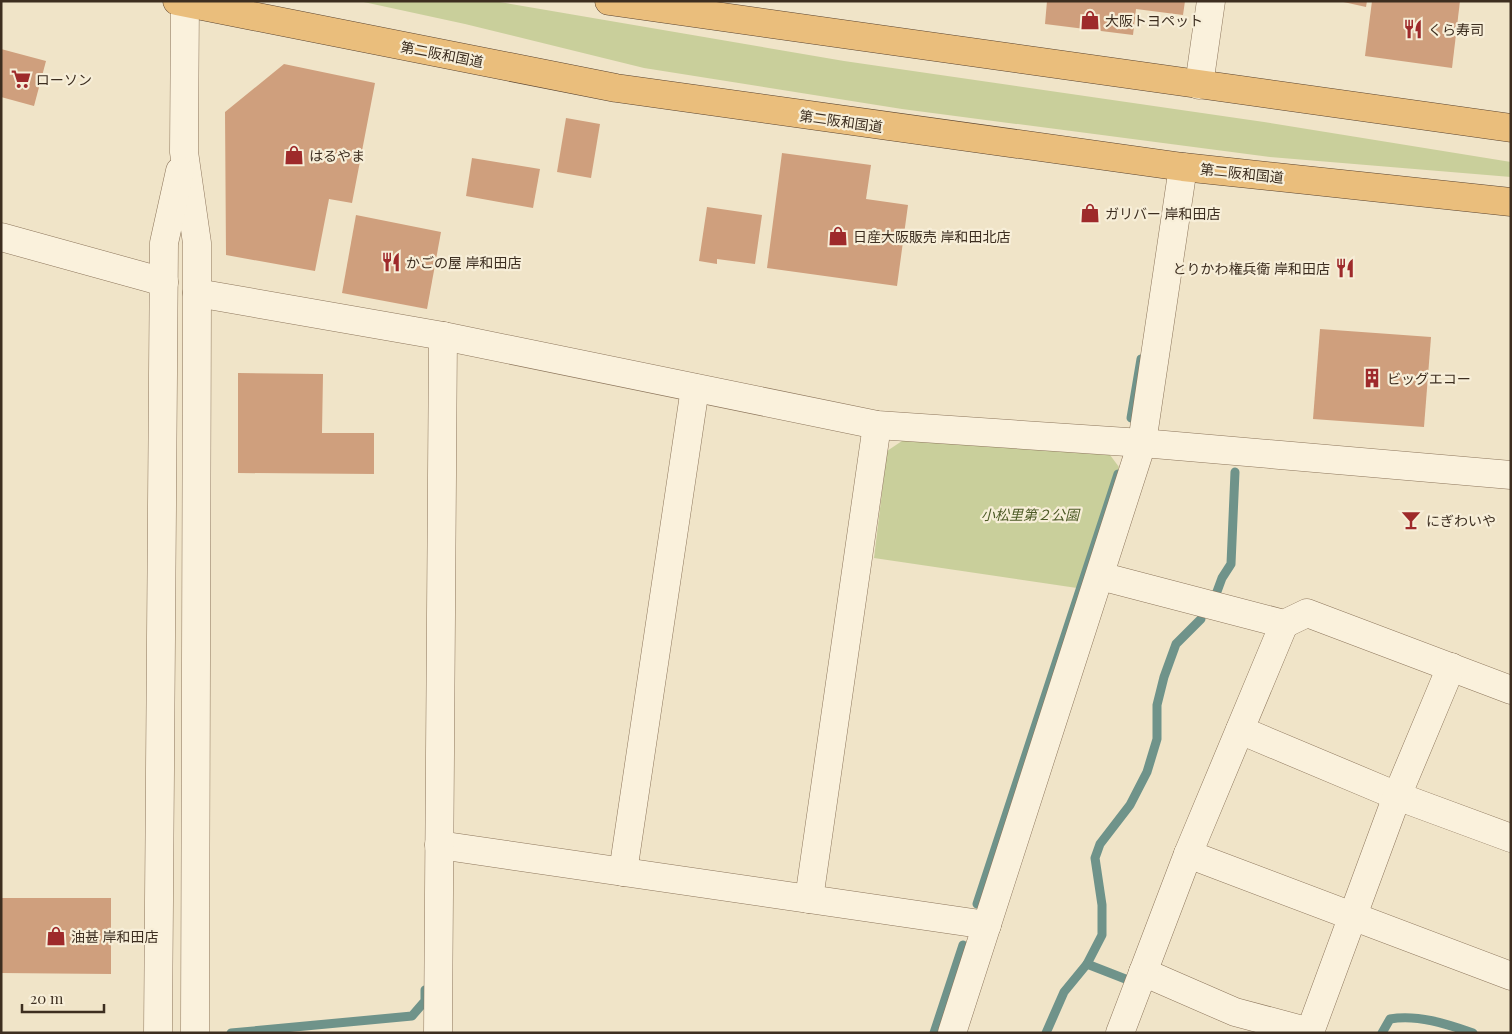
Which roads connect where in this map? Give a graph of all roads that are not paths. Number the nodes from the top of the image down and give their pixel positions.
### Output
1 (609, 1) edge
2 (1212, 1) edge
3 (182, 2) edge
4 (1199, 85) junction
5 (1511, 128) edge
6 (184, 152) junction
7 (1183, 167) junction
8 (1511, 202) edge
9 (1, 237) edge
10 (164, 282) junction
11 (198, 293) junction
12 (443, 336) junction
13 (695, 388) junction
14 (878, 425) junction
15 (1142, 443) junction
16 (1511, 475) edge
17 (1100, 576) junction
18 (1284, 624) junction
19 (1451, 667) junction
20 (1511, 690) edge
21 (1240, 730) junction
22 (1396, 796) junction
23 (1511, 838) edge
24 (439, 845) junction
25 (1188, 854) junction
26 (623, 872) junction
27 (809, 899) junction
28 (1352, 917) junction
29 (987, 925) junction
30 (1143, 972) junction
31 (1511, 976) edge
32 (1230, 1022) edge
33 (435, 1032) edge
34 (1310, 1032) edge
35 (158, 1033) edge
36 (195, 1033) edge
37 (952, 1033) edge
38 (1120, 1033) edge

1 - 4 highway
2 - 4 street
3 - 6 street
3 - 7 highway, 第二阪和国道
4 - 5 highway
6 - 10 street
6 - 11 street
7 - 8 highway, 第二阪和国道
7 - 15 street
9 - 10 street
10 - 35 street
11 - 12 street
11 - 36 street
12 - 13 street
12 - 24 street
13 - 14 street
13 - 26 street
14 - 15 street
14 - 27 street
15 - 16 street
15 - 17 street
17 - 18 street
17 - 29 street
18 - 19 street
18 - 21 street
19 - 20 street
19 - 22 street
21 - 22 street
21 - 25 street
22 - 23 street
22 - 28 street
24 - 26 street
24 - 33 street
25 - 28 street
25 - 30 street
26 - 27 street
27 - 29 street
28 - 31 street
28 - 34 street
29 - 37 street
30 - 32 street
30 - 38 street
32 - 34 street

